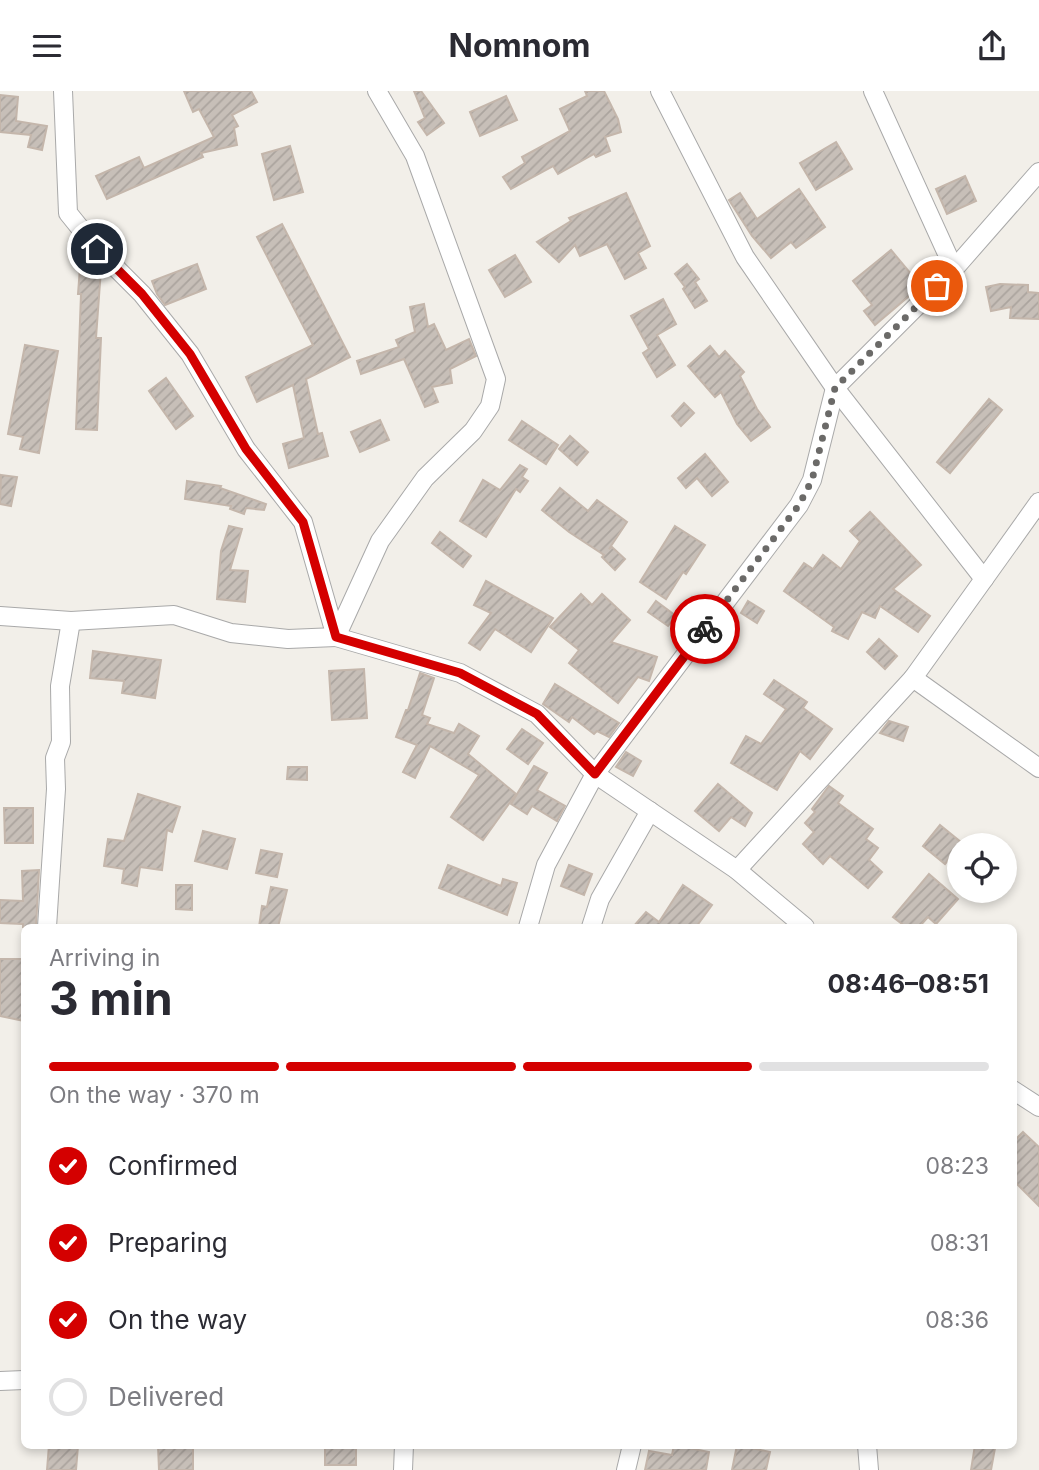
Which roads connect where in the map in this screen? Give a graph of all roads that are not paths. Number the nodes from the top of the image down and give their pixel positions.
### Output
1 (63, 91) edge
2 (377, 91) edge
3 (660, 91) edge
4 (873, 91) edge
5 (1039, 172) edge
6 (954, 269) junction
7 (835, 388) junction
8 (1039, 502) edge
9 (984, 579) junction
10 (0, 615) edge
11 (71, 621) junction
12 (336, 637) junction
13 (913, 678) junction
14 (1039, 768) edge
15 (595, 774) junction
16 (650, 810) junction
17 (737, 870) junction
18 (47, 924) edge
19 (529, 924) edge
20 (592, 924) edge
21 (801, 924) edge
22 (1017, 1093) edge
23 (1039, 1107) edge
24 (21, 1380) edge
25 (0, 1381) edge
26 (404, 1449) edge
27 (631, 1449) edge
28 (867, 1449) edge
29 (403, 1470) edge
30 (626, 1470) edge
31 (869, 1470) edge

1 - 12 street
2 - 12 street
3 - 7 street
4 - 6 street
5 - 6 street
6 - 7 street
7 - 9 street
7 - 15 street
8 - 9 street
9 - 13 street
10 - 11 street
11 - 12 street
11 - 18 street
12 - 15 street
13 - 14 street
13 - 17 street
15 - 16 street
15 - 19 street
16 - 17 street
16 - 20 street
17 - 21 street
22 - 23 street
24 - 25 street
26 - 29 street
27 - 30 street
28 - 31 street

